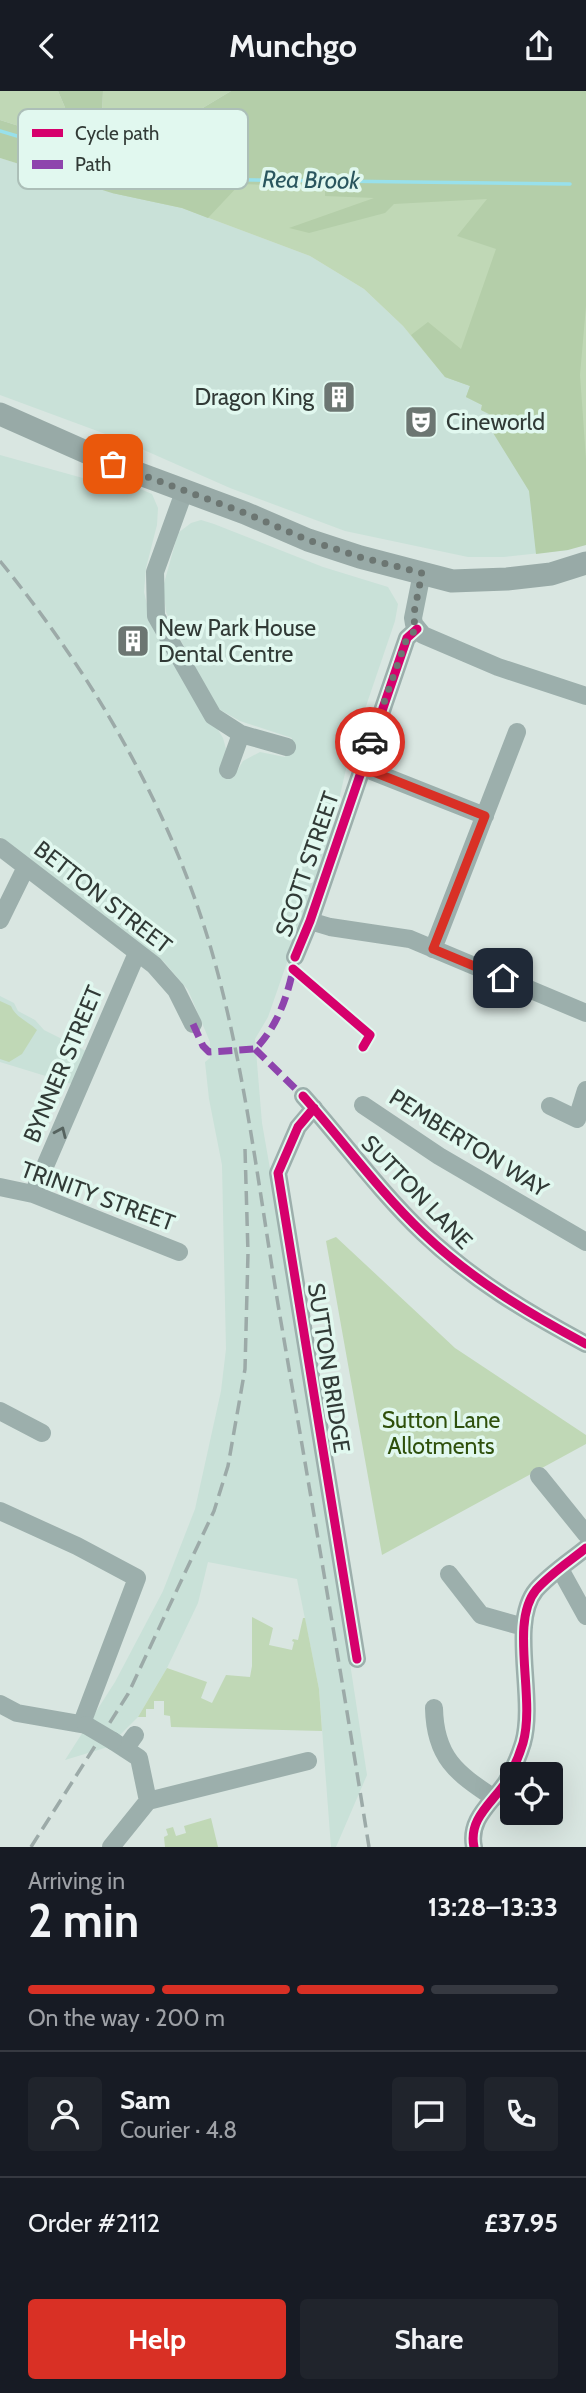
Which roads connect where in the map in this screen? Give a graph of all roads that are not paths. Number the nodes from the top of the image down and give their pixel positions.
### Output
1 (0, 414) edge
2 (184, 492) junction
3 (583, 564) edge
4 (422, 573) junction
5 (417, 629) junction
6 (586, 696) edge
7 (517, 731) dead end
8 (241, 734) junction
9 (287, 747) dead end
10 (361, 767) junction
11 (228, 771) dead end
12 (485, 816) junction
13 (0, 847) edge
14 (26, 867) junction
15 (0, 920) edge
16 (310, 921) junction
17 (433, 949) junction
18 (137, 953) junction
19 (295, 957) dead end
20 (586, 1013) edge
21 (193, 1024) dead end
22 (586, 1090) edge
23 (308, 1102) joint
24 (363, 1105) dead end
25 (550, 1106) dead end
26 (582, 1121) edge
27 (0, 1187) edge
28 (33, 1194) junction
29 (586, 1242) edge
30 (179, 1252) dead end
31 (586, 1344) edge
32 (0, 1412) edge
33 (42, 1433) dead end
34 (538, 1476) dead end
35 (0, 1511) edge
36 (586, 1534) edge
37 (586, 1548) edge
38 (560, 1569) junction
39 (458, 1579) dead end
40 (586, 1616) edge
41 (524, 1627) junction
42 (359, 1648) dead end
43 (0, 1704) edge
44 (430, 1718) dead end
45 (84, 1724) junction
46 (308, 1761) dead end
47 (494, 1798) junction
48 (148, 1801) junction
49 (111, 1847) edge
50 (474, 1847) edge

1 - 2 main road
2 - 4 main road
2 - 8 street
3 - 4 main road
4 - 5 street
5 - 6 street
5 - 10 street, SCOTT STREET
7 - 12 street
8 - 9 street
8 - 11 street
10 - 12 street
10 - 16 street, SCOTT STREET
12 - 17 street
13 - 14 street, BETTON STREET
14 - 15 street
14 - 18 street, BETTON STREET
16 - 17 street
16 - 19 street, SCOTT STREET
17 - 20 street
18 - 21 street, BETTON STREET
28 -> 18 street, BYNNER STREET
22 - 26 street
23 - 31 street, SUTTON LANE
23 - 42 street, SUTTON BRIDGE
24 - 29 street, PEMBERTON WAY
25 - 26 street
27 - 28 street, TRINITY STREET
28 - 30 street, TRINITY STREET
32 - 33 street
34 - 36 street
35 - 45 street
37 - 38 street
38 - 40 street
38 - 41 street
39 - 41 street
41 - 47 street
43 - 45 street
44 - 47 street
45 - 48 street, bridge
46 - 48 street
47 - 50 street
48 - 49 street

